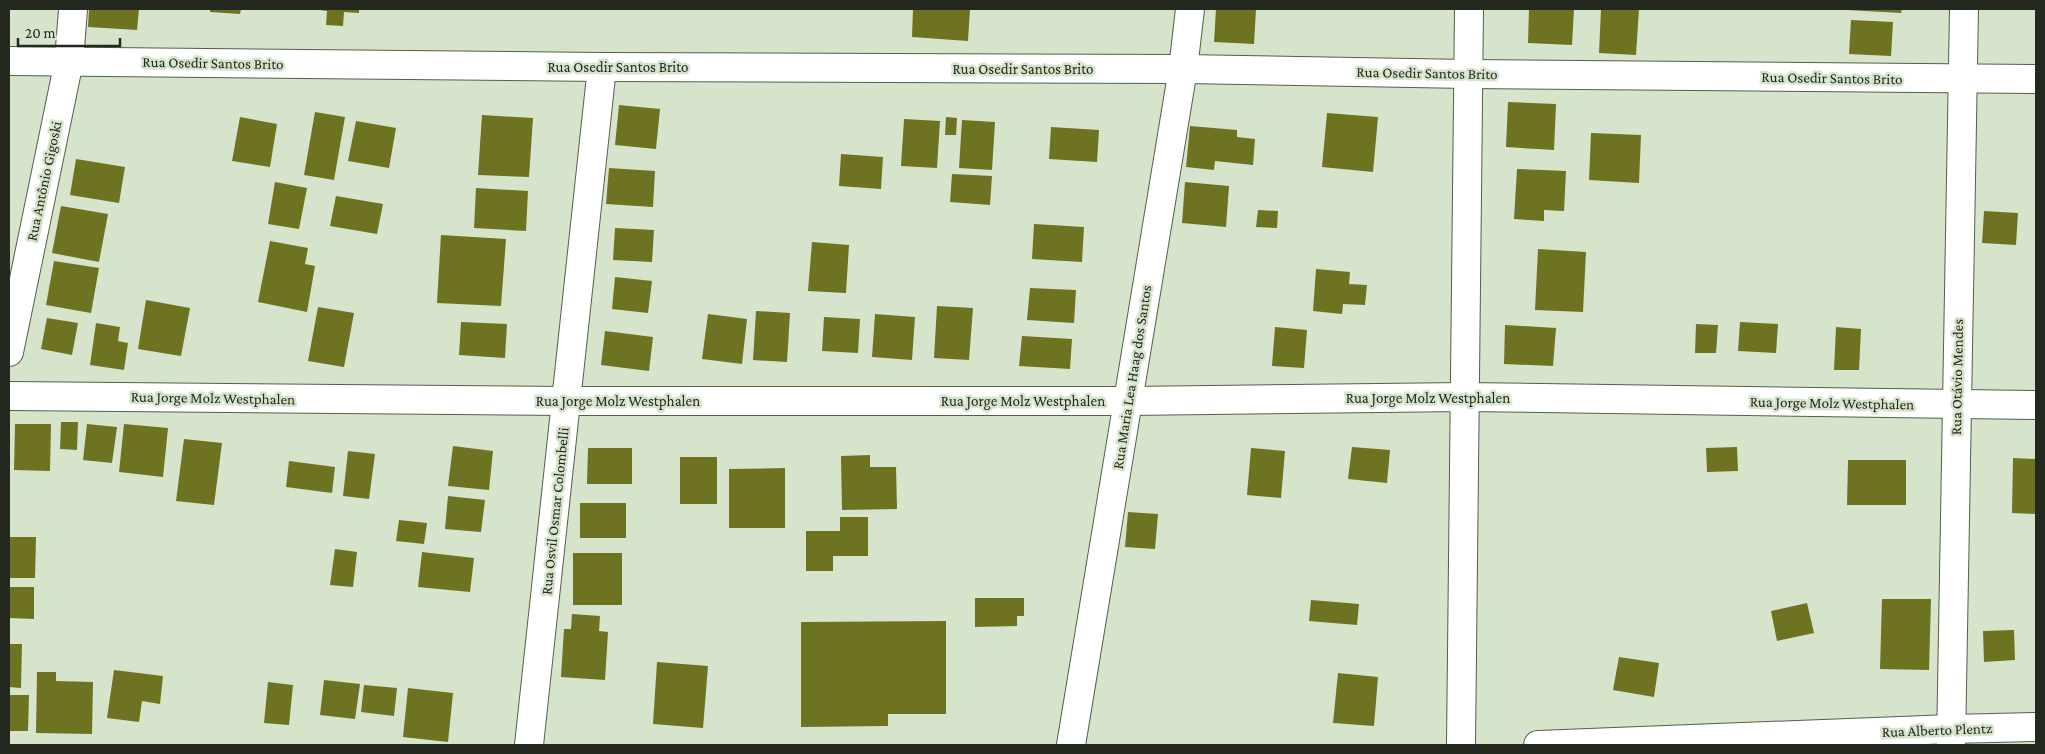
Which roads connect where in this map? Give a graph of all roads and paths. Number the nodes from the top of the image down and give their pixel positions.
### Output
1 (73, 9) edge
2 (1190, 9) edge
3 (1470, 9) edge
4 (1964, 9) edge
5 (9, 61) edge
6 (69, 61) junction
7 (602, 67) junction
8 (1183, 69) junction
9 (1468, 74) junction
10 (1962, 79) junction
11 (2036, 79) edge
12 (9, 352) edge
13 (9, 396) edge
14 (1464, 397) junction
15 (568, 401) junction
16 (1128, 401) junction
17 (1957, 405) junction
18 (2036, 405) edge
19 (2036, 727) edge
20 (1951, 737) edge
21 (529, 745) edge
22 (1071, 745) edge
23 (1461, 745) edge
24 (1538, 745) edge

1 - 6 street, Rua Antônio Gigoski
2 - 8 street, Rua Maria Lea Haag dos Santos
3 - 9 street
4 - 10 street, Rua Otávio Mendes
5 - 6 street, Rua Osedir Santos Brito
6 - 7 street, Rua Osedir Santos Brito
6 - 12 street, Rua Antônio Gigoski
7 - 8 street, Rua Osedir Santos Brito
7 - 15 street, Rua Osvil Osmar Colombelli
8 - 9 street, Rua Osedir Santos Brito
8 - 16 street, Rua Maria Lea Haag dos Santos
9 - 10 street, Rua Osedir Santos Brito
9 - 14 street
10 - 11 street, Rua Osedir Santos Brito
10 - 17 street, Rua Otávio Mendes
13 - 15 street, Rua Jorge Molz Westphalen
14 - 16 street, Rua Jorge Molz Westphalen
14 - 17 street, Rua Jorge Molz Westphalen
14 - 23 street
15 - 16 street, Rua Jorge Molz Westphalen
15 - 21 street, Rua Osvil Osmar Colombelli
16 - 22 street, Rua Maria Lea Haag dos Santos
17 - 18 street, Rua Jorge Molz Westphalen
17 - 20 street, Rua Otávio Mendes
19 - 20 street, Rua Alberto Plentz
20 - 24 street, Rua Alberto Plentz

